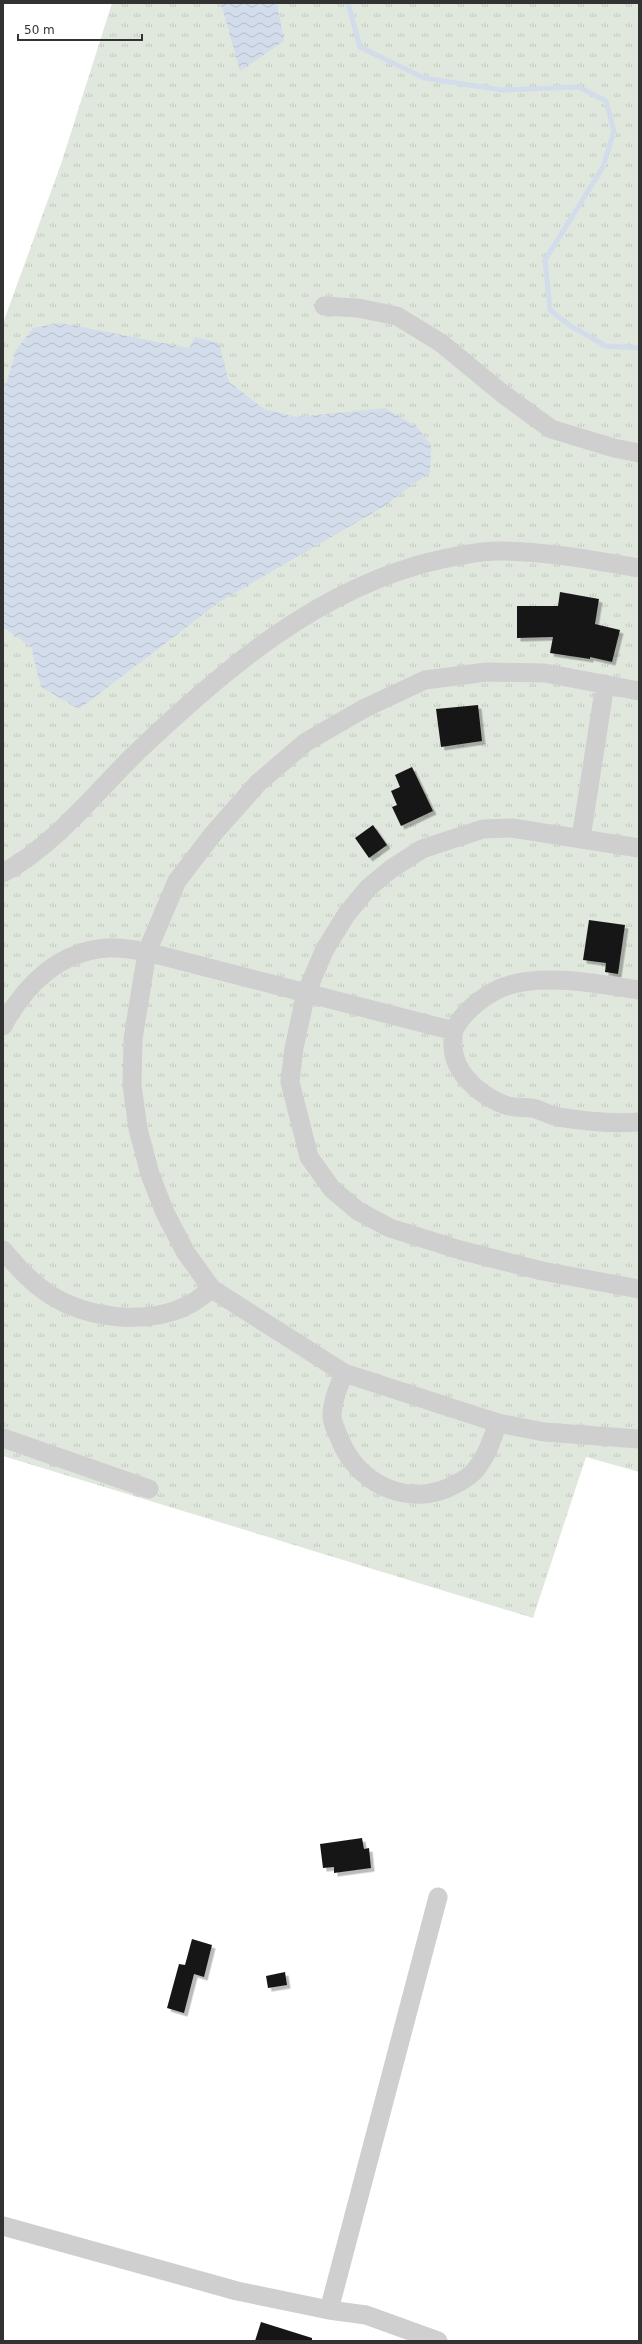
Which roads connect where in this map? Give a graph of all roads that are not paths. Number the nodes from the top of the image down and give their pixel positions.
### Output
1 (324, 306) dead end
2 (639, 453) edge
3 (639, 568) edge
4 (605, 684) junction
5 (639, 691) edge
6 (581, 838) junction
7 (639, 848) edge
8 (3, 874) edge
9 (147, 952) junction
10 (639, 990) edge
11 (306, 993) junction
12 (3, 1026) edge
13 (454, 1030) junction
14 (639, 1122) edge
15 (3, 1250) edge
16 (212, 1289) junction
17 (639, 1289) edge
18 (344, 1374) junction
19 (498, 1423) junction
20 (3, 1438) edge
21 (639, 1439) edge
22 (149, 1489) dead end
23 (438, 1897) dead end
24 (3, 2226) edge
25 (329, 2310) junction
26 (438, 2341) edge

1 - 2 street
3 - 8 street
4 - 5 street
4 - 6 street
4 - 9 street
6 - 7 street
6 - 11 street
9 - 11 street
9 - 12 street
9 - 16 street
10 - 13 street
11 - 13 street
11 - 17 street
13 - 14 street
15 - 16 street
16 - 18 street
18 - 19 street
18 - 19 street
19 - 21 street
20 - 22 street
23 - 25 street
24 - 25 street
25 - 26 street

